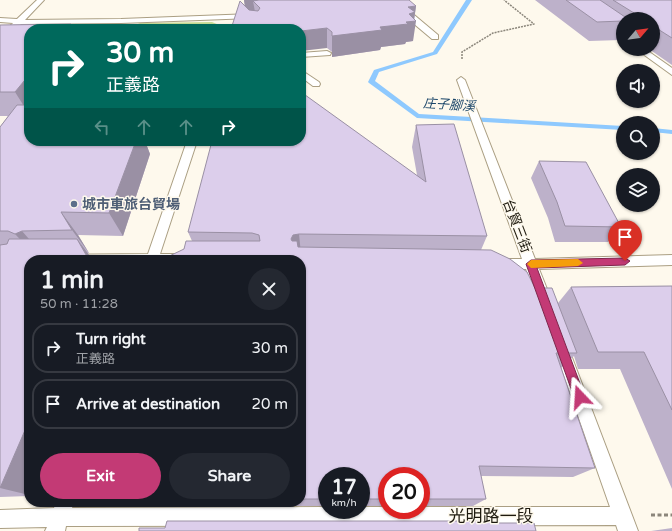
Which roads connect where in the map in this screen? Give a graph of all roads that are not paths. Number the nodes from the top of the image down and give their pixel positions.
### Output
1 (42, 0) edge
2 (398, 0) edge
3 (263, 15) edge
4 (0, 20) edge
5 (20, 22) junction
6 (435, 37) dead end
7 (0, 41) edge
8 (327, 53) dead end
9 (306, 55) edge
10 (650, 56) edge
11 (672, 72) edge
12 (306, 77) edge
13 (461, 80) road end
14 (316, 84) dead end
15 (190, 146) edge
16 (153, 255) edge
17 (672, 260) edge
18 (484, 263) edge
19 (531, 264) junction
20 (550, 316) edge
21 (555, 331) edge
22 (60, 517) edge
23 (0, 520) edge
24 (626, 523) edge

1 - 5 lane
2 - 6 lane
3 - 5 lane
4 - 5 lane
5 - 7 lane
8 - 9 lane
10 - 11 lane
12 - 14 lane
13 - 19 lane, 台貿三街
15 - 16 lane
17 - 19 lane
18 - 19 lane
19 - 20 lane, 台貿三街
21 - 24 lane
22 - 23 lane, 光明路一段
22 - 24 lane, 光明路一段

